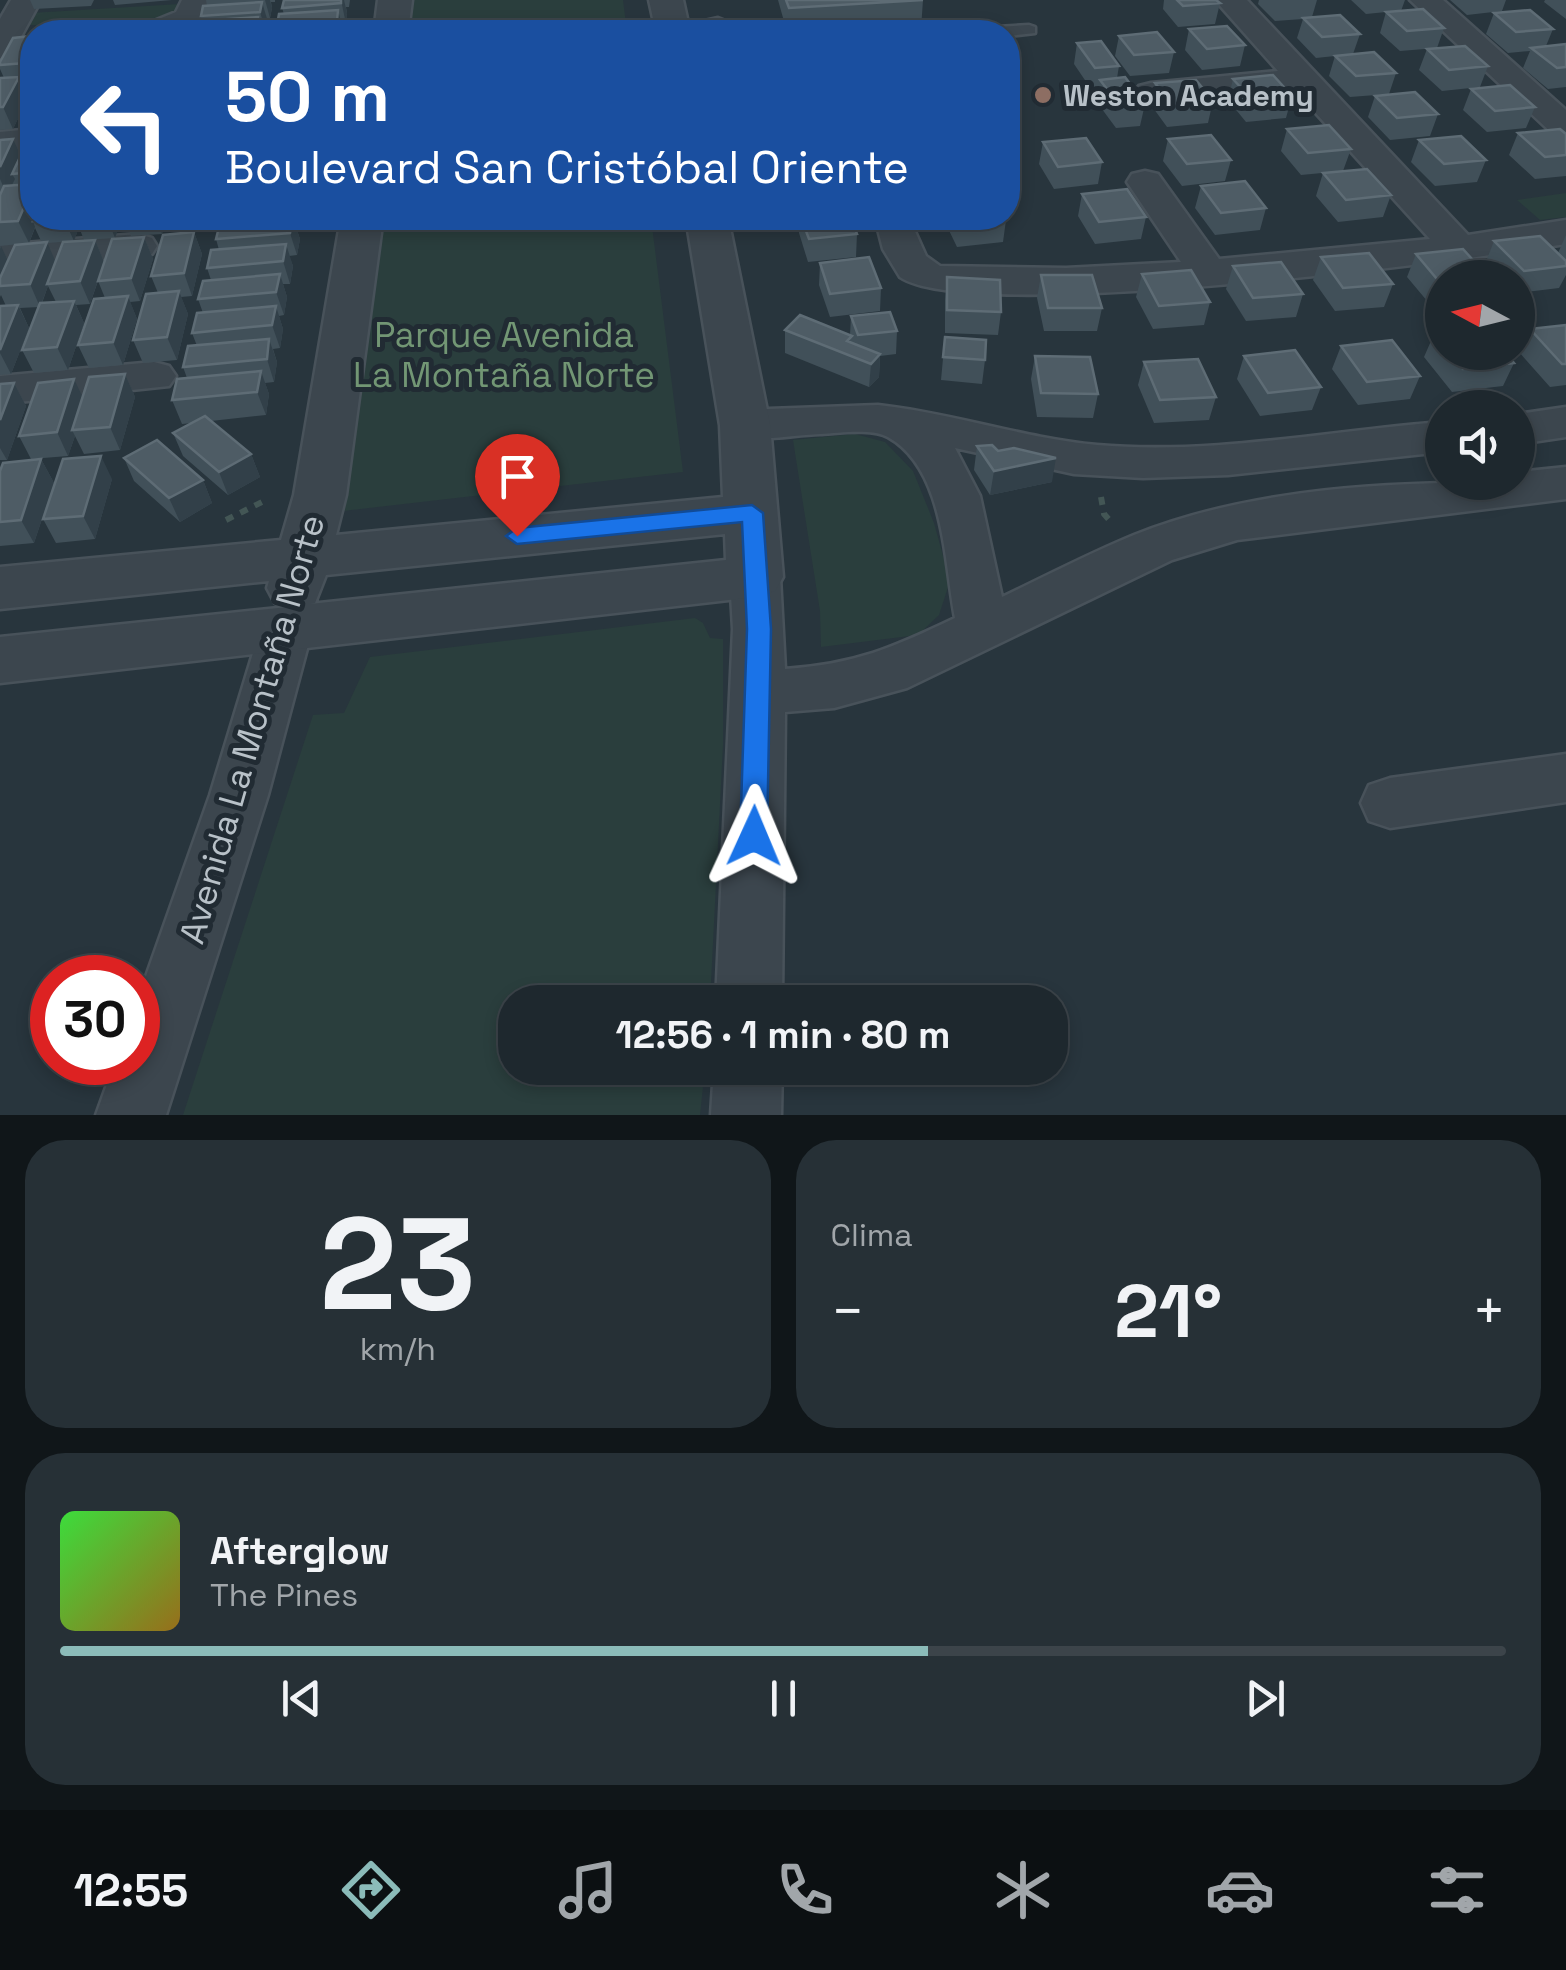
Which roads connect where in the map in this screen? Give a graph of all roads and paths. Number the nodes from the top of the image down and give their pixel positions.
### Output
1 (26, 0) edge
2 (198, 0) edge
3 (1230, 0) edge
4 (1425, 0) edge
5 (183, 20) edge
6 (1030, 30) dead end
7 (1020, 31) edge
8 (0, 48) edge
9 (1302, 78) junction
10 (1151, 93) edge
11 (1566, 128) edge
12 (1146, 182) dead end
13 (360, 230) edge
14 (710, 230) edge
15 (896, 230) edge
16 (1566, 232) edge
17 (138, 246) edge
18 (1459, 248) junction
19 (0, 256) edge
20 (1208, 272) junction
21 (154, 376) dead end
22 (0, 390) edge
23 (899, 422) junction
24 (1566, 422) edge
25 (745, 425) junction
26 (1535, 426) edge
27 (1425, 439) edge
28 (1566, 483) edge
29 (266, 499) dead end
30 (752, 513) junction
31 (231, 516) dead end
32 (301, 557) junction
33 (756, 577) junction
34 (0, 588) edge
35 (286, 630) junction
36 (974, 634) junction
37 (0, 660) edge
38 (757, 692) junction
39 (1566, 778) edge
40 (1390, 803) dead end
41 (750, 985) edge
42 (747, 1085) edge
43 (132, 1115) edge
44 (746, 1115) edge

1 - 8 street
2 - 5 street
3 - 9 street
4 - 11 street
6 - 7 lane
9 - 10 street
9 - 18 street
12 - 20 street
13 - 32 street, Avenida La Montaña Norte
14 - 25 street
15 - 20 street
16 - 18 street
17 - 19 street
18 - 20 street
21 - 22 street
23 - 25 street
23 - 27 street
23 - 36 street
24 - 26 street
25 - 30 street
28 - 36 street
29 - 31 path
30 - 32 street
30 - 33 street
32 - 34 street
32 - 35 street, Avenida La Montaña Norte
33 - 35 street
33 - 38 street
35 - 37 street
35 - 43 street, Avenida La Montaña Norte
36 - 38 street
38 - 41 street
39 - 40 street
42 - 44 street

